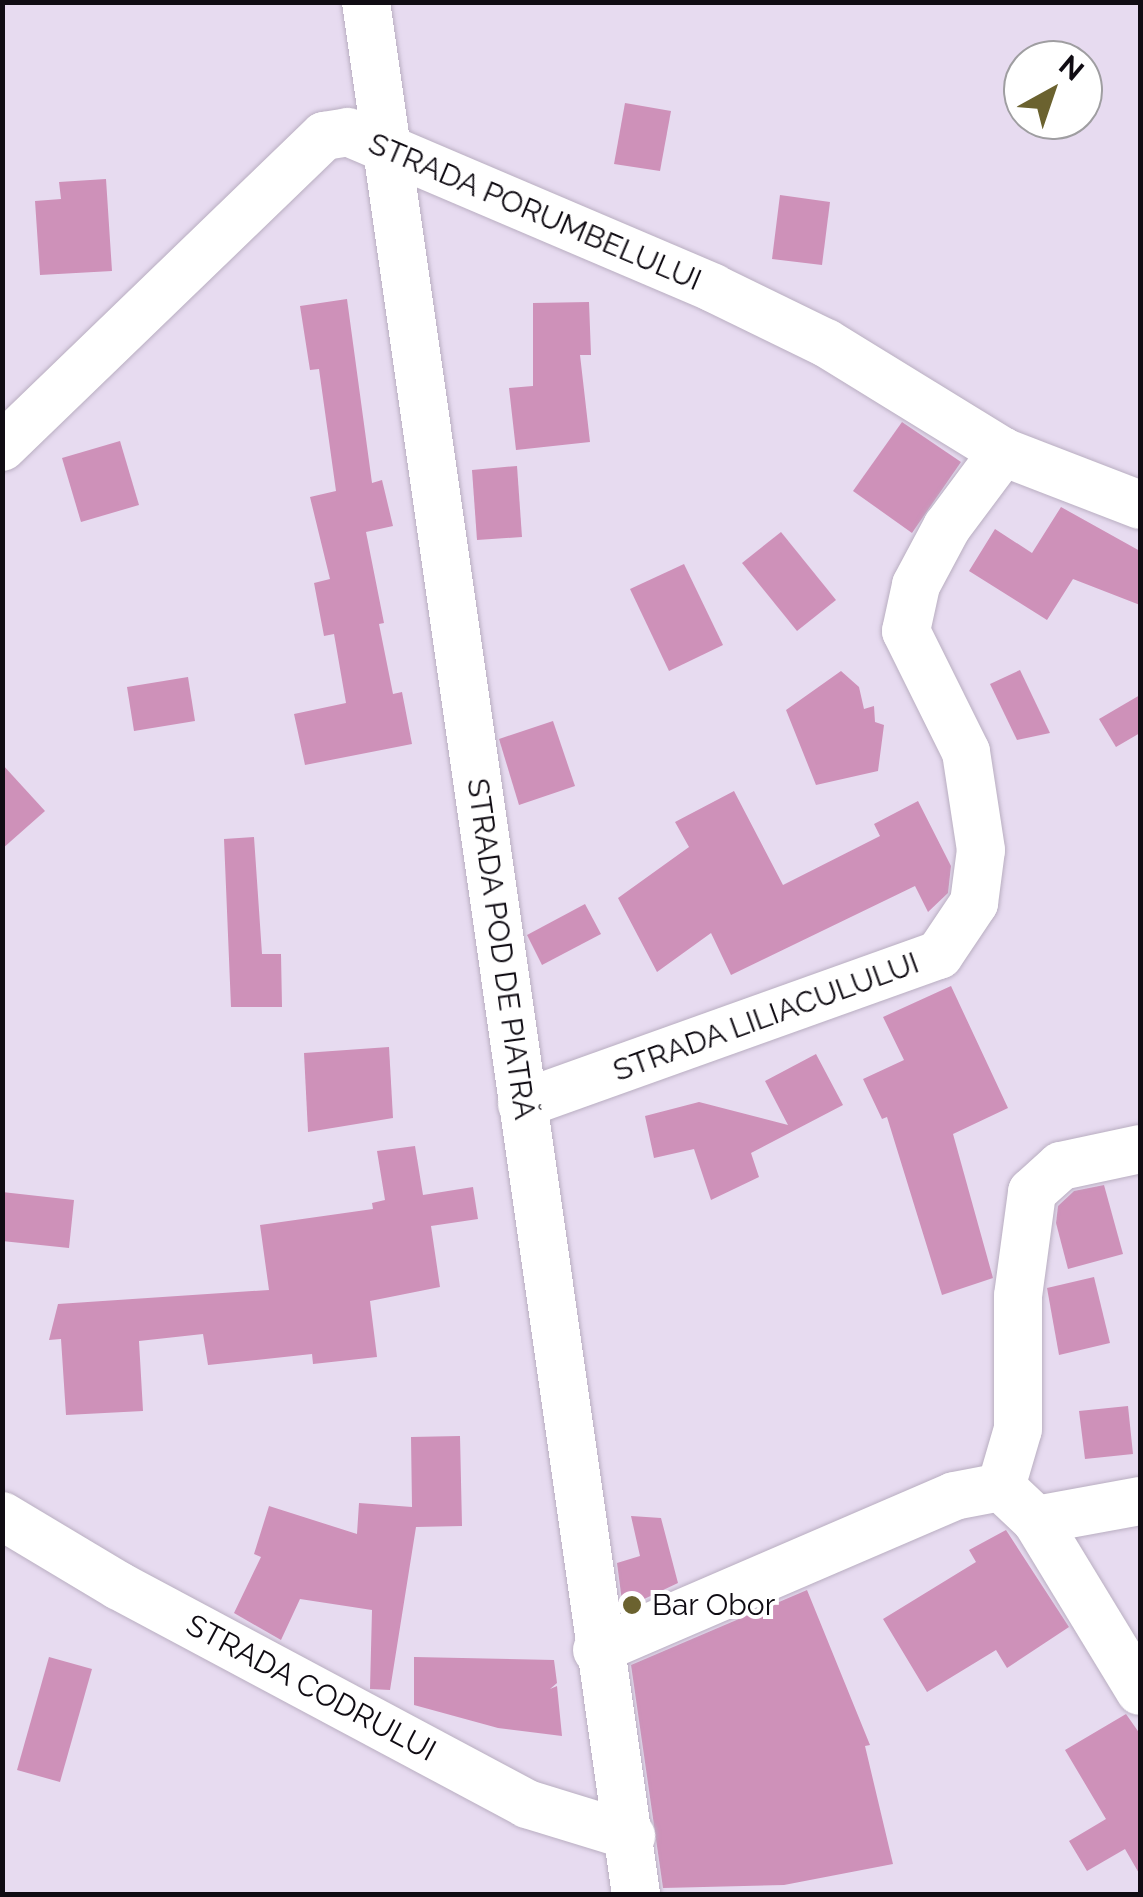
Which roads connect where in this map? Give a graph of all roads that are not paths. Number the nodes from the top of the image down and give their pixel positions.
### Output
1 (366, 2) edge
2 (385, 146) junction
3 (2, 446) edge
4 (1002, 452) junction
5 (1140, 505) edge
6 (522, 1104) junction
7 (1140, 1148) edge
8 (1001, 1487) junction
9 (1140, 1502) edge
10 (2, 1516) edge
11 (1036, 1520) junction
12 (597, 1650) junction
13 (1140, 1691) edge
14 (630, 1836) junction
15 (636, 1894) edge

1 - 2 street, STRADA POD DE PIATRĂ
2 - 3 street, STRADA PORUMBELULUI
2 - 4 street, STRADA PORUMBELULUI
2 - 6 street, STRADA POD DE PIATRĂ
4 - 5 street, STRADA PORUMBELULUI
4 - 6 street, STRADA LILIACULULUI
6 - 12 street, STRADA POD DE PIATRĂ
7 - 8 street
8 - 11 street
8 - 12 street
9 - 11 street
10 - 14 street, STRADA CODRULUI
11 - 13 street
12 - 14 street, STRADA POD DE PIATRĂ
14 - 15 street, STRADA POD DE PIATRĂ

